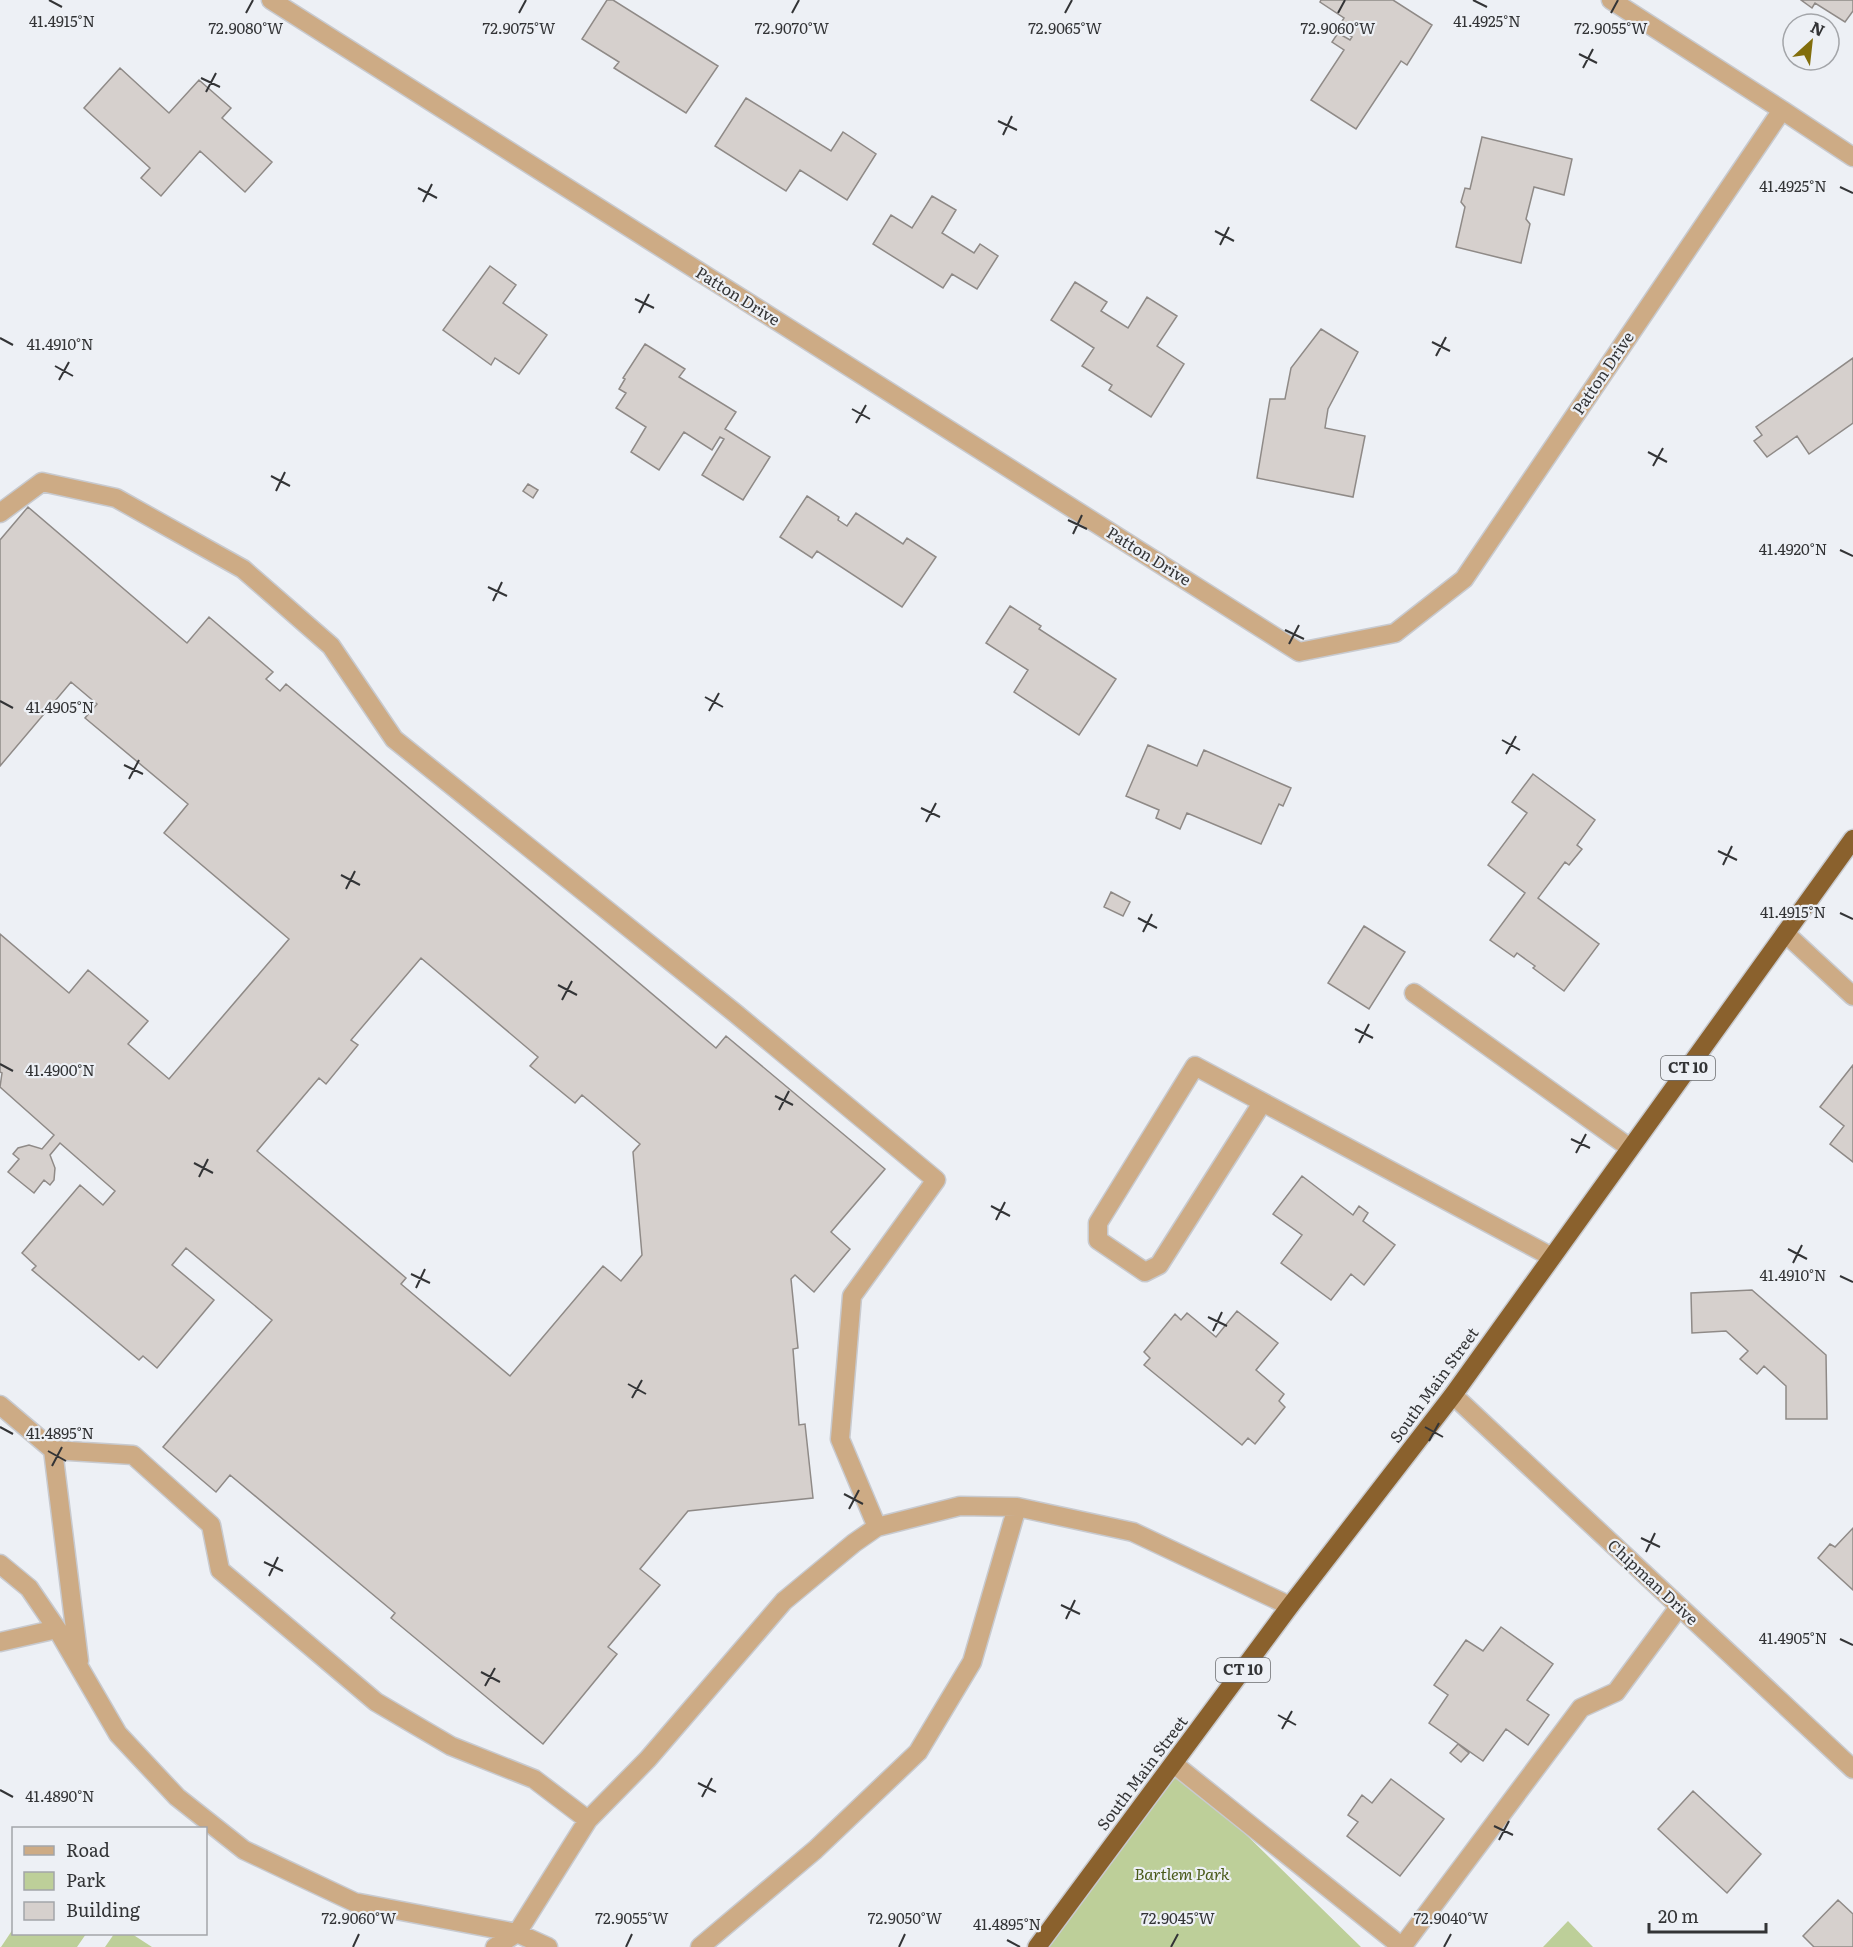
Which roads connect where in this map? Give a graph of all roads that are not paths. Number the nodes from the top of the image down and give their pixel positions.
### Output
1 (272, 0) edge
2 (1611, 0) edge
3 (1782, 110) junction
4 (1853, 157) edge
5 (0, 513) edge
6 (1853, 839) edge
7 (1785, 933) junction
8 (1413, 993) dead end
9 (1853, 996) edge
10 (1262, 1103) junction
11 (1630, 1148) junction
12 (1552, 1257) junction
13 (1453, 1395) junction
14 (0, 1405) edge
15 (52, 1450) junction
16 (1017, 1507) junction
17 (877, 1527) junction
18 (0, 1564) edge
19 (1290, 1606) junction
20 (1679, 1607) junction
21 (57, 1629) junction
22 (0, 1642) edge
23 (80, 1668) junction
24 (1174, 1764) junction
25 (1853, 1769) edge
26 (588, 1820) junction
27 (517, 1933) junction
28 (495, 1947) edge
29 (548, 1947) edge
30 (700, 1947) edge
31 (1037, 1947) edge
32 (1402, 1947) edge

1 - 3 street, Patton Drive
2 - 3 street
3 - 4 street
5 - 17 street
6 - 7 highway, South Main Street / CT 10
7 - 9 street
7 - 11 highway, South Main Street / CT 10
8 - 11 street
10 - 10 street
10 - 12 street
11 - 12 highway, South Main Street / CT 10
12 - 13 highway, South Main Street / CT 10
13 - 19 highway, South Main Street / CT 10
13 - 20 street, Chipman Drive
14 - 15 street
15 - 23 street
15 - 26 street
16 - 17 street
16 - 19 street
16 - 30 street
17 - 26 street
18 - 21 street
19 - 24 highway, South Main Street / CT 10
20 - 25 street, Chipman Drive
20 - 32 street
21 - 22 street
21 - 23 street
23 - 27 street
24 - 31 highway, South Main Street / CT 10
24 - 32 street
26 - 27 street
27 - 28 street
27 - 29 street

